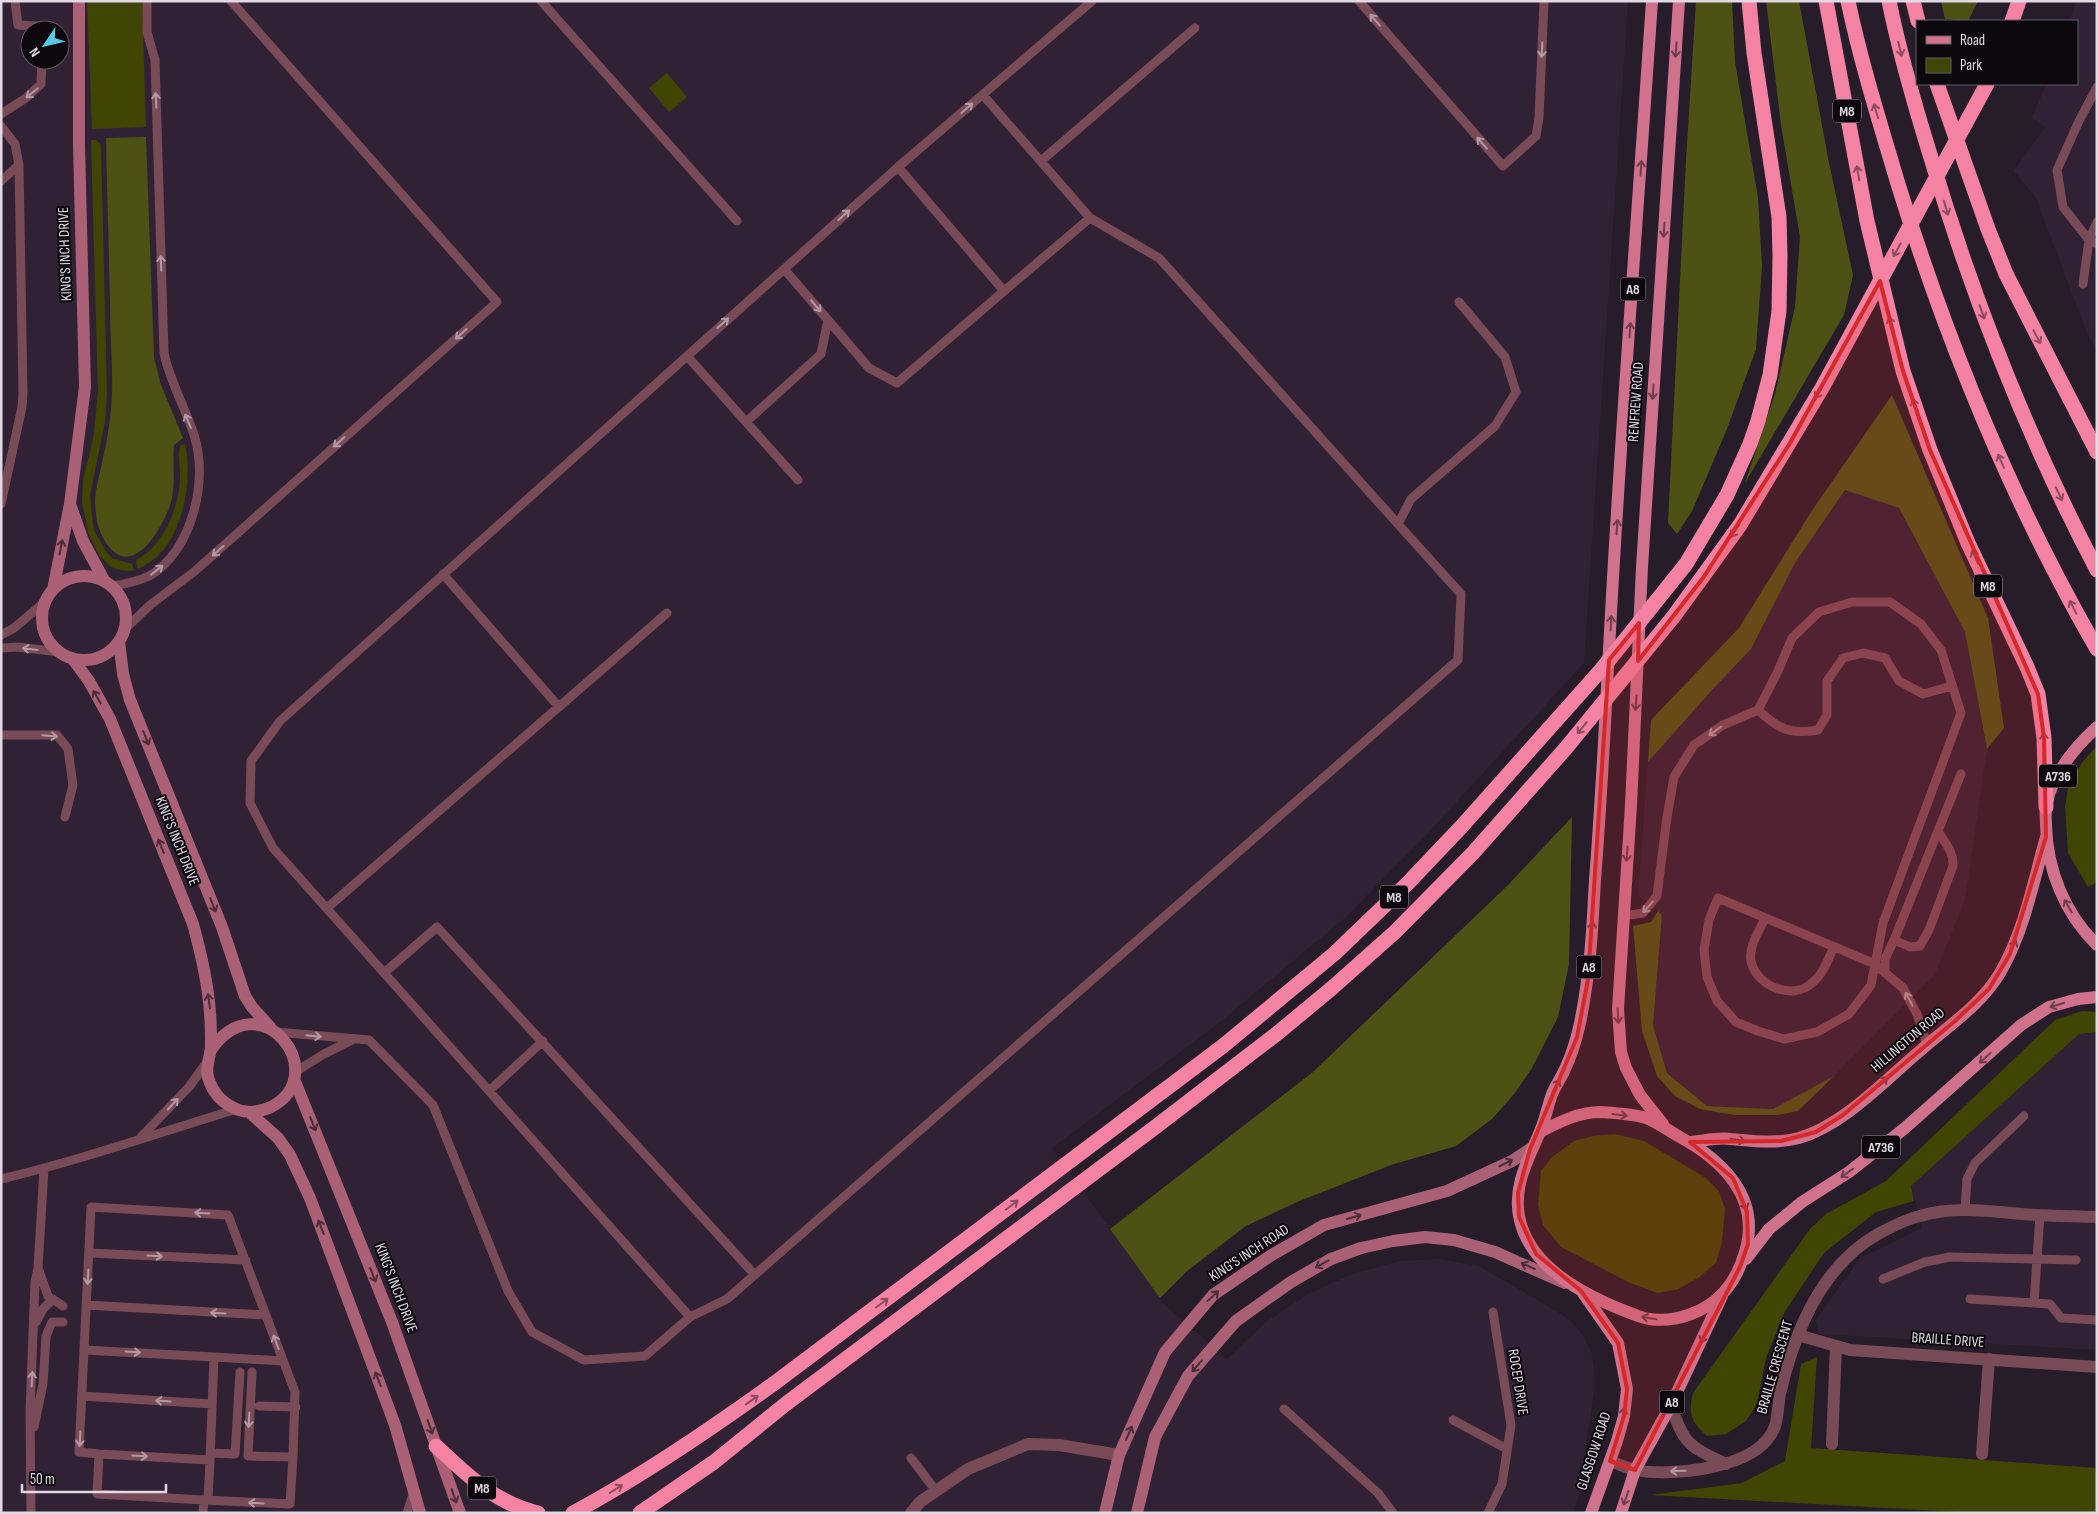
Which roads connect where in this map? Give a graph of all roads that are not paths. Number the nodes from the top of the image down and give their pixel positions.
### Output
1 (15, 1) edge
2 (79, 1) edge
3 (147, 1) edge
4 (230, 1) edge
5 (540, 1) edge
6 (1092, 1) edge
7 (1359, 1) edge
8 (1544, 1) edge
9 (1652, 1) edge
10 (1679, 1) edge
11 (1749, 1) edge
12 (1826, 1) edge
13 (1848, 1) edge
14 (1888, 1) edge
15 (1913, 1) edge
16 (2019, 1) edge
17 (1918, 20) edge
18 (2012, 20) edge
19 (20, 25) edge
20 (1195, 28) dead end
21 (42, 70) edge
22 (1986, 85) edge
23 (2097, 87) edge
24 (1939, 89) edge
25 (983, 95) junction
26 (1, 114) edge
27 (1, 126) edge
28 (1041, 161) junction
29 (19, 165) junction
30 (898, 167) junction
31 (1, 181) edge
32 (1090, 218) junction
33 (736, 221) dead end
34 (2097, 222) edge
35 (2093, 242) edge
36 (784, 269) junction
37 (2083, 284) dead end
38 (1004, 292) junction
39 (1459, 302) dead end
40 (828, 320) junction
41 (687, 356) junction
42 (2069, 396) junction
43 (746, 422) junction
44 (2097, 435) edge
45 (2097, 452) edge
46 (798, 480) dead end
47 (1, 504) edge
48 (70, 504) junction
49 (1398, 524) junction
50 (2097, 570) edge
51 (443, 574) junction
52 (109, 584) junction
53 (52, 590) junction
54 (45, 602) junction
55 (667, 613) dead end
56 (125, 629) junction
57 (1, 635) edge
58 (119, 641) junction
59 (1, 648) edge
60 (2097, 649) edge
61 (59, 652) junction
62 (72, 658) junction
63 (1952, 686) junction
64 (558, 707) junction
65 (1758, 710) junction
66 (2097, 727) edge
67 (1, 735) edge
68 (1961, 774) dead end
69 (2046, 807) junction
70 (65, 817) dead end
71 (1938, 831) junction
72 (2046, 837) junction
73 (327, 908) junction
74 (1623, 916) junction
75 (1765, 918) junction
76 (1894, 940) junction
77 (2097, 945) edge
78 (1834, 947) junction
79 (1875, 964) junction
80 (384, 973) junction
81 (1885, 973) junction
82 (2097, 997) edge
83 (274, 1030) junction
84 (352, 1040) junction
85 (543, 1041) junction
86 (1927, 1044) junction
87 (209, 1056) junction
88 (294, 1076) junction
89 (489, 1091) junction
90 (243, 1111) junction
91 (2024, 1116) dead end
92 (1668, 1130) junction
93 (1540, 1132) junction
94 (139, 1139) junction
95 (1689, 1142) junction
96 (1530, 1149) junction
97 (44, 1169) junction
98 (1, 1179) edge
99 (1965, 1210) junction
100 (2040, 1215) junction
101 (2097, 1218) edge
102 (89, 1253) junction
103 (2037, 1257) junction
104 (246, 1260) junction
105 (2076, 1260) dead end
106 (1740, 1267) junction
107 (38, 1268) junction
108 (755, 1275) junction
109 (1883, 1279) dead end
110 (1577, 1288) junction
111 (1724, 1292) junction
112 (53, 1299) junction
113 (1970, 1299) dead end
114 (2034, 1302) junction
115 (86, 1305) junction
116 (63, 1306) dead end
117 (1493, 1312) dead end
118 (266, 1315) junction
119 (690, 1317) junction
120 (2097, 1320) edge
121 (63, 1322) dead end
122 (35, 1324) junction
123 (1798, 1335) junction
124 (1836, 1346) junction
125 (84, 1350) junction
126 (214, 1357) junction
127 (1989, 1359) junction
128 (283, 1361) junction
129 (2097, 1367) edge
130 (240, 1372) dead end
131 (252, 1372) dead end
132 (82, 1396) junction
133 (212, 1404) junction
134 (1671, 1405) junction
135 (259, 1406) dead end
136 (296, 1407) junction
137 (1284, 1409) dead end
138 (1453, 1420) dead end
139 (1832, 1444) dead end
140 (30, 1446) junction
141 (436, 1446) junction
142 (1507, 1449) junction
143 (99, 1454) junction
144 (1982, 1454) dead end
145 (1119, 1455) junction
146 (210, 1456) junction
147 (293, 1457) junction
148 (911, 1458) dead end
149 (1610, 1461) junction
150 (1726, 1464) junction
151 (1635, 1470) junction
152 (415, 1489) junction
153 (936, 1491) junction
154 (206, 1500) junction
155 (31, 1513) edge
156 (203, 1513) edge
157 (407, 1513) edge
158 (420, 1513) edge
159 (460, 1513) edge
160 (538, 1513) edge
161 (574, 1513) edge
162 (640, 1513) edge
163 (911, 1513) edge
164 (1105, 1513) edge
165 (1137, 1513) edge
166 (1393, 1513) edge
167 (1488, 1513) edge
168 (1591, 1513) edge
169 (1621, 1513) edge

1 - 19 lane
2 - 48 street, KING'S INCH DRIVE
52 -> 3 lane
4 -> 56 lane
5 - 33 lane
6 - 25 lane
8 -> 7 lane
93 -> 9 main road, RENFREW ROAD / A8
10 -> 74 main road, RENFREW ROAD / A8
161 -> 11 highway, M8
69 -> 12 highway, M8
60 -> 13 highway, M8
14 -> 50 highway
15 - 17 highway
16 - 18 highway
20 - 28 lane
21 -> 26 lane
22 -> 162 highway, M8
23 - 35 lane
24 -> 42 highway
25 - 28 lane
30 -> 25 lane
27 - 29 lane
28 - 32 lane
29 - 31 lane
29 - 47 lane
36 -> 30 lane
30 - 38 lane
32 - 38 lane
32 - 49 lane
34 - 35 lane
35 - 37 lane
36 -> 40 lane
41 -> 36 lane
38 - 40 lane
39 - 49 lane
40 - 43 lane
41 - 43 lane
41 - 51 lane
42 - 44 highway
42 - 45 highway
43 - 46 lane
48 - 52 street, KING'S INCH DRIVE
53 -> 48 street, KING'S INCH DRIVE
49 - 108 lane
51 - 64 lane
51 - 73 lane
52 - 53 street, KING'S INCH DRIVE
52 - 56 street, KING'S INCH DRIVE
53 - 54 street, KING'S INCH DRIVE
54 - 57 lane
54 - 61 street, KING'S INCH DRIVE
55 - 64 lane
56 - 58 street, KING'S INCH DRIVE
58 - 62 street, KING'S INCH DRIVE
58 -> 83 street, KING'S INCH DRIVE
61 -> 59 lane
61 - 62 street, KING'S INCH DRIVE
87 -> 62 street, KING'S INCH DRIVE
63 - 65 lane
63 - 65 lane
63 - 79 lane
64 - 73 lane
65 -> 74 lane
66 - 69 main road, A736
67 -> 70 lane
68 - 71 lane
69 - 72 main road, A736
71 - 76 lane
71 - 76 lane
77 -> 72 main road, A736
86 -> 72 main road, HILLINGTON ROAD / A736
73 - 80 lane
74 -> 92 main road, A8
75 - 78 lane
75 - 78 lane
75 - 79 lane
76 - 81 lane
78 - 79 lane
79 - 81 lane
80 - 85 lane
80 - 89 lane
86 -> 81 lane
82 -> 106 main road, A736
83 -> 84 lane
83 - 87 street
83 - 88 street, KING'S INCH DRIVE
84 - 88 lane
84 - 119 lane
85 - 89 lane
85 - 108 lane
95 -> 86 main road, HILLINGTON ROAD / A736
87 - 90 street, KING'S INCH DRIVE
94 -> 87 lane
88 - 90 street
88 -> 141 street, KING'S INCH DRIVE
89 - 119 lane
90 - 94 lane
152 -> 90 street, KING'S INCH DRIVE
91 - 99 lane
93 -> 92 main road
92 - 95 main road
93 - 96 main road
94 - 97 lane
95 -> 106 main road
96 - 110 main road
145 -> 96 street, KING'S INCH ROAD
97 - 98 lane
97 - 107 lane
99 - 100 street, BRAILLE CRESCENT
99 - 123 street, BRAILLE CRESCENT
100 - 101 street, BRAILLE CRESCENT
100 - 103 lane
102 -> 104 lane
104 -> 102 lane
102 -> 115 lane
103 - 105 lane
103 - 109 lane
103 - 114 lane
104 - 118 lane
106 - 111 main road
107 - 112 lane
107 - 122 lane
108 - 119 lane
111 -> 110 main road
149 -> 110 main road, GLASGOW ROAD
110 -> 165 street
111 -> 134 main road, A8
112 - 116 lane
112 - 122 lane
113 - 114 lane
114 - 120 lane
118 -> 115 lane
115 - 125 lane
117 - 142 lane, ROCEP DRIVE
128 -> 118 lane
121 - 140 lane
140 -> 122 lane
123 - 124 street, BRAILLE DRIVE
123 - 150 street, BRAILLE CRESCENT
124 - 127 street, BRAILLE DRIVE
124 - 139 street
125 -> 126 lane
125 - 132 lane
126 - 128 lane
126 - 133 lane
127 - 129 street, BRAILLE DRIVE
127 - 144 street
128 - 136 lane
130 - 146 lane
131 -> 147 lane
133 -> 132 lane
132 -> 143 lane
133 - 146 lane
134 - 150 street
134 - 151 main road, A8
135 - 136 lane
136 - 147 lane
137 - 166 lane
138 - 142 lane
140 - 155 lane
141 -> 159 street, KING'S INCH DRIVE
141 - 160 highway, M8
142 - 167 lane, ROCEP DRIVE
143 -> 146 lane
143 - 154 lane
145 - 153 street
145 - 164 street, KING'S INCH ROAD
146 - 154 lane
147 -> 154 lane
148 - 153 lane
149 - 151 street, BRAILLE CRESCENT
149 - 168 main road, GLASGOW ROAD
150 -> 151 street, BRAILLE CRESCENT
151 -> 169 main road, A8
152 - 157 lane
152 - 158 street, KING'S INCH DRIVE
153 - 163 street
154 - 156 lane

